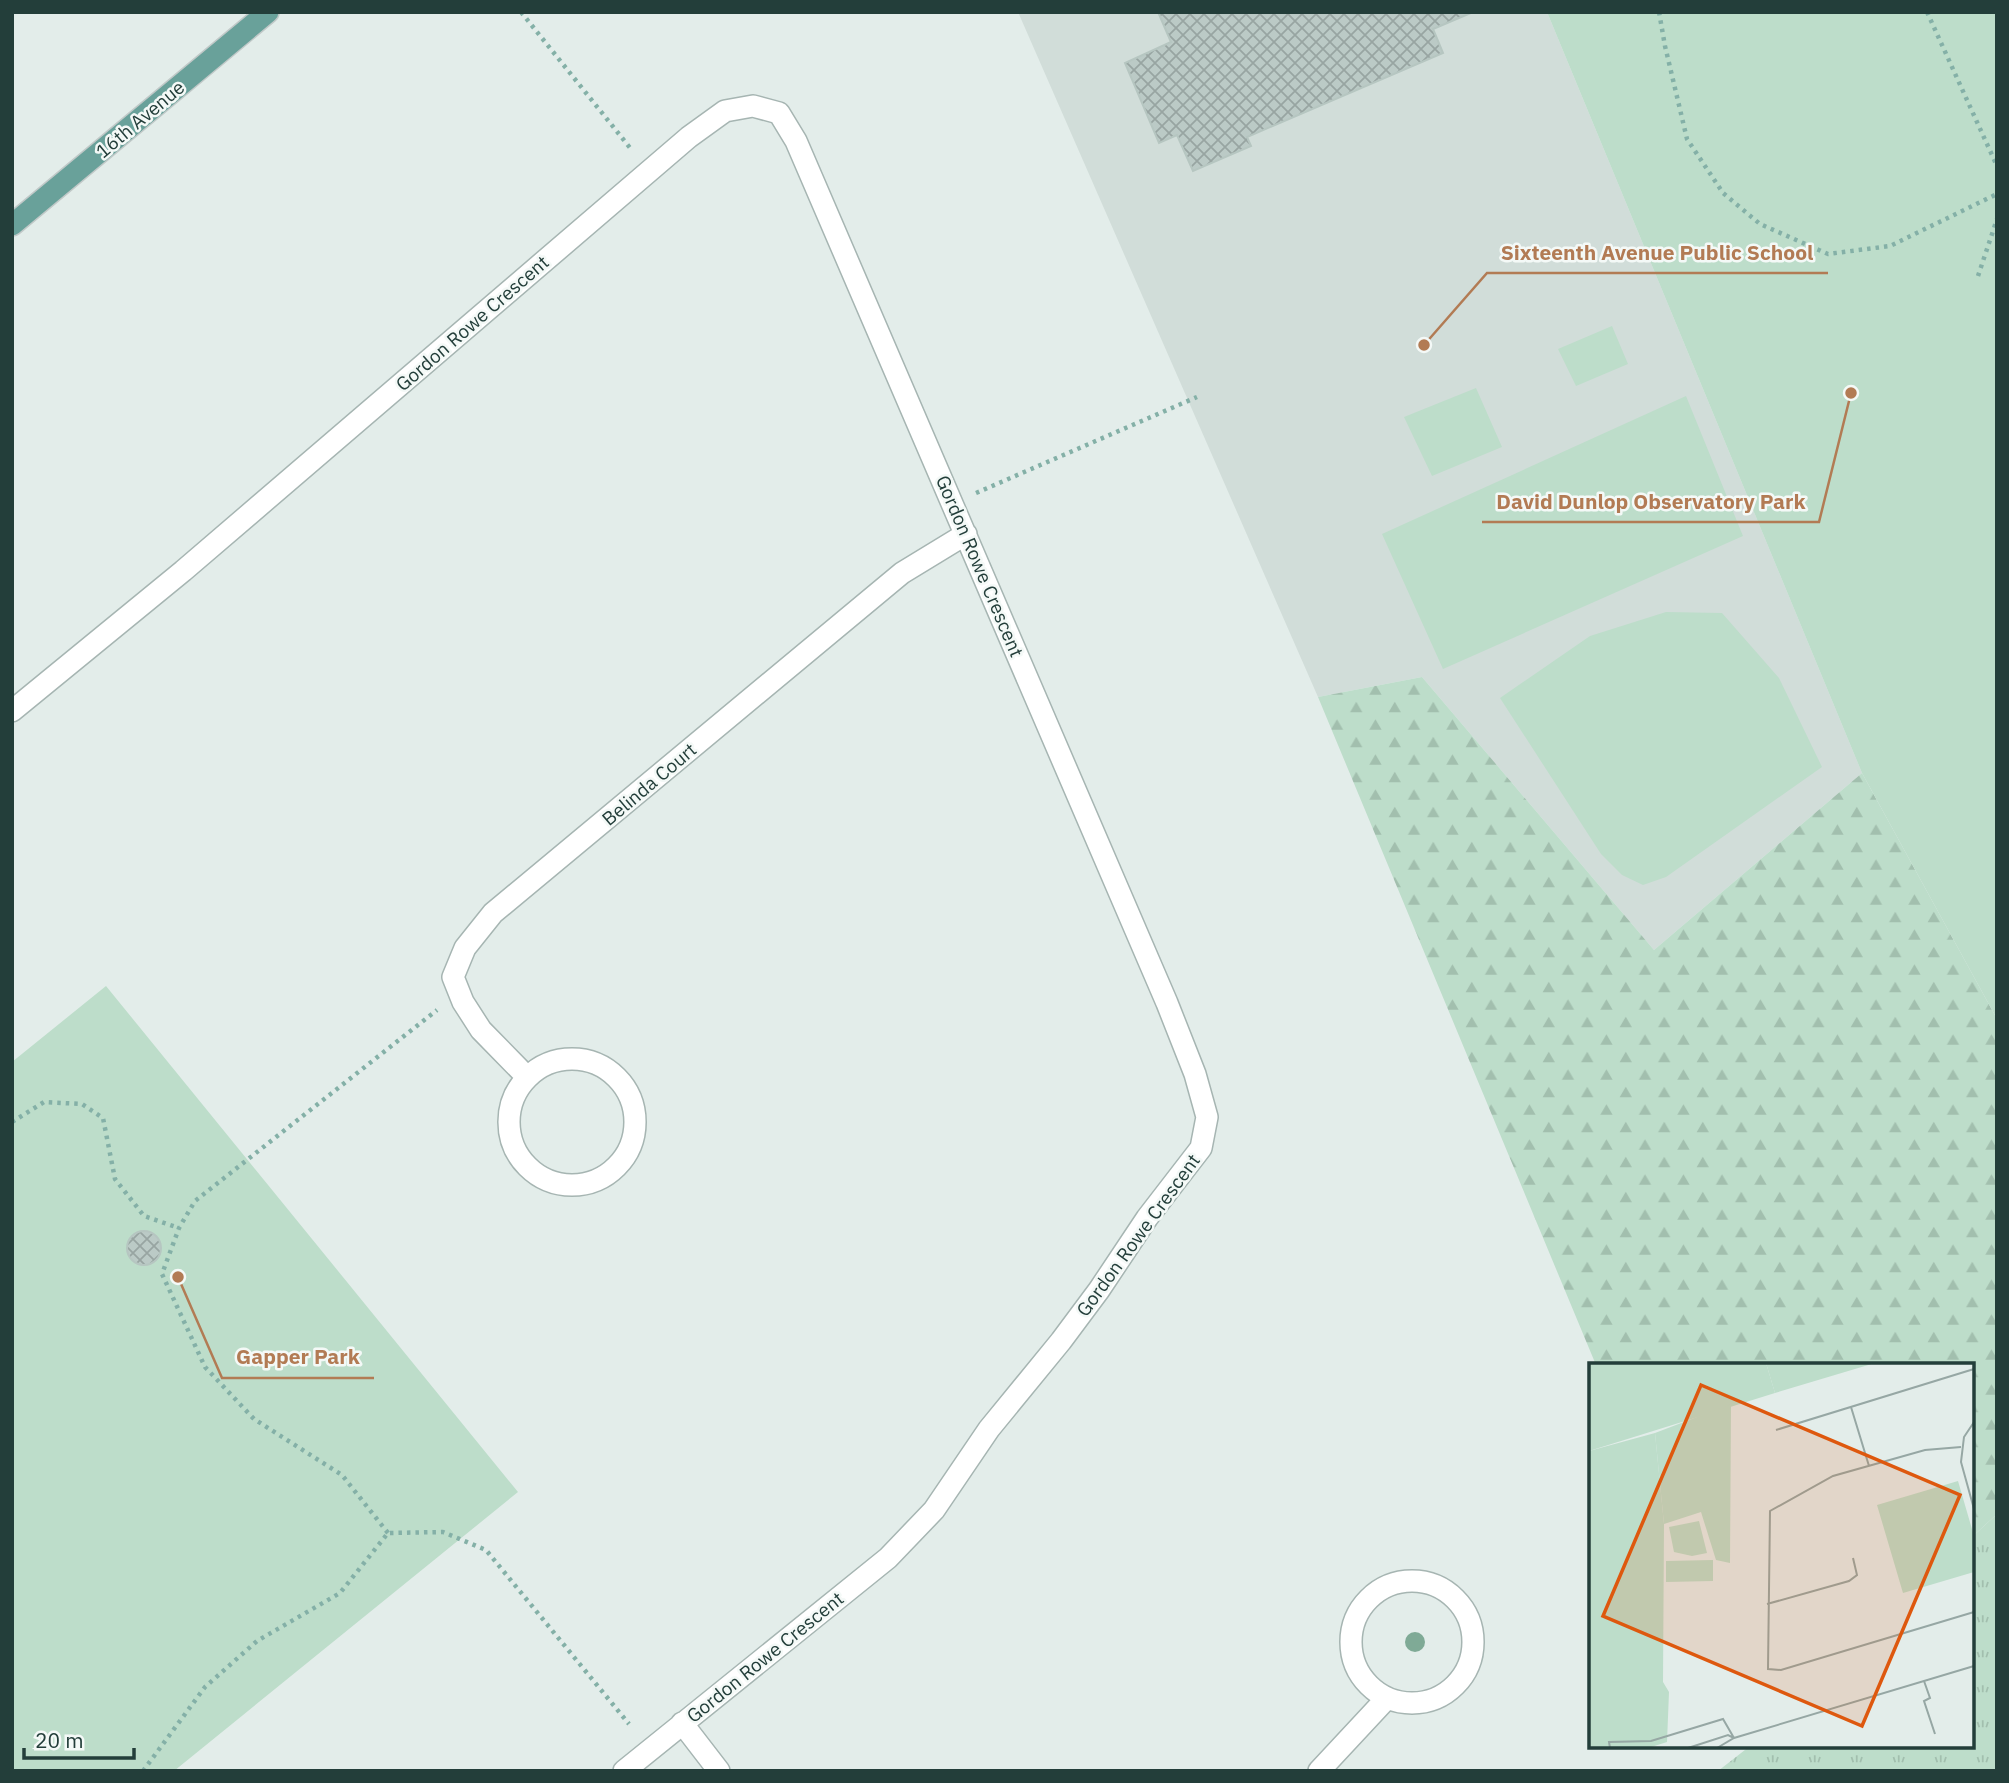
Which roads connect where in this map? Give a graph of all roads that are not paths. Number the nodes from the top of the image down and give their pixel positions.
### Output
1 (268, 12) edge
2 (12, 225) edge
3 (966, 534) junction
4 (12, 711) edge
5 (527, 1077) junction
6 (1387, 1698) junction
7 (682, 1723) junction
8 (624, 1771) edge
9 (719, 1771) edge
10 (1319, 1771) edge

1 - 2 main road, 16th Avenue
3 - 4 street, Gordon Rowe Crescent
3 - 5 street, Belinda Court
3 - 7 street, Gordon Rowe Crescent
5 - 5 street
6 - 6 street
6 - 10 street
7 - 8 street, Gordon Rowe Crescent
7 - 9 street

